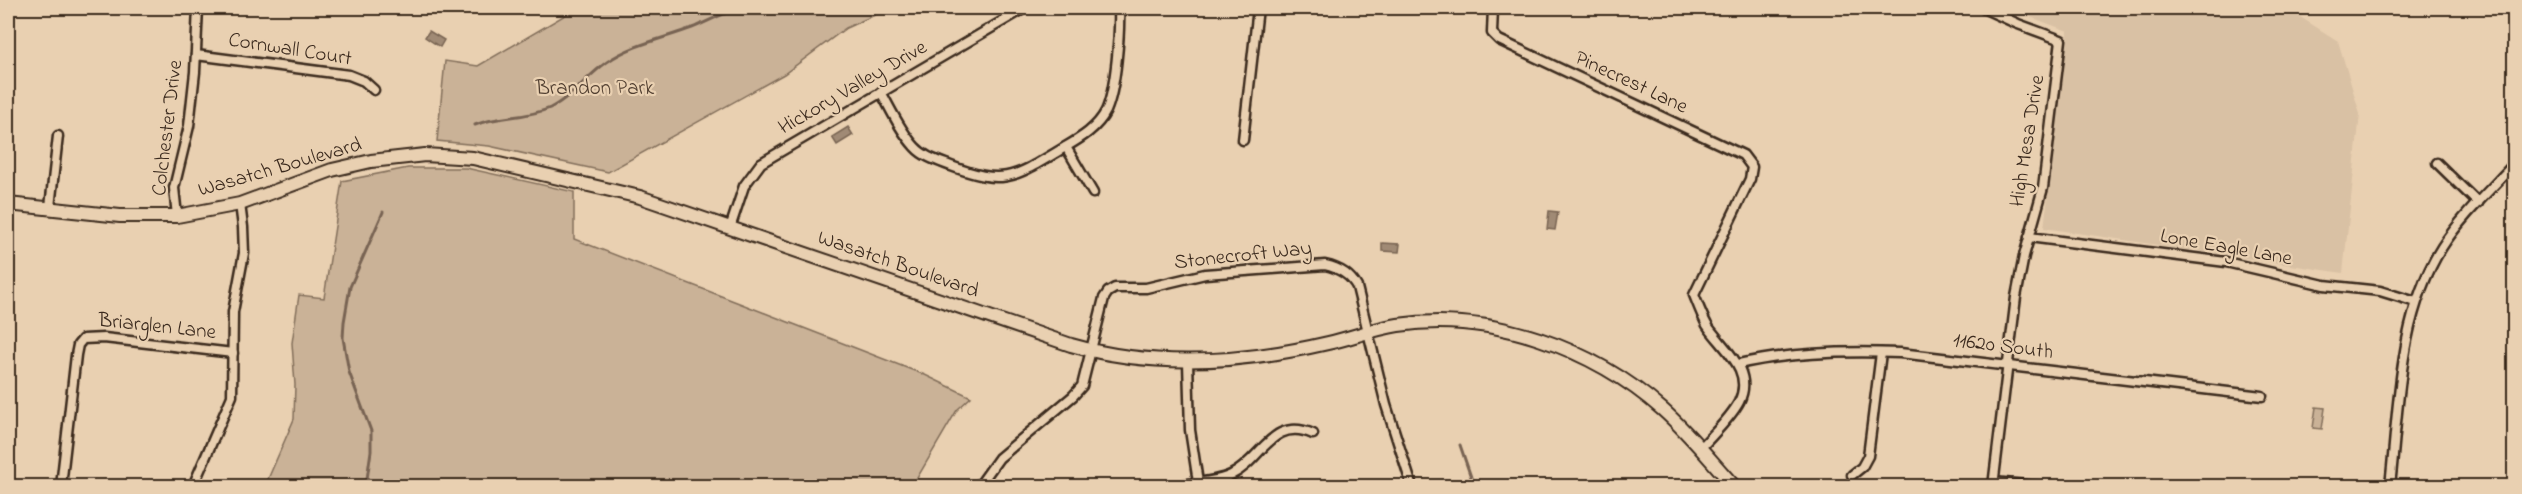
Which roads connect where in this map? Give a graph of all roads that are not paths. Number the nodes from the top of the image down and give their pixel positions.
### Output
1 (198, 8) edge
2 (1025, 8) edge
3 (1119, 8) edge
4 (1258, 8) edge
5 (1493, 8) edge
6 (1983, 8) edge
7 (196, 55) junction
8 (374, 90) dead end
9 (881, 93) junction
10 (58, 136) dead end
11 (1243, 140) dead end
12 (1066, 147) junction
13 (2437, 163) dead end
14 (2514, 164) edge
15 (1093, 193) dead end
16 (2478, 203) junction
17 (8, 204) edge
18 (240, 204) junction
19 (51, 207) junction
20 (177, 216) junction
21 (730, 228) junction
22 (2029, 237) junction
23 (2416, 302) junction
24 (1367, 331) junction
25 (1092, 351) junction
26 (1881, 352) junction
27 (233, 353) junction
28 (1188, 362) junction
29 (1739, 364) junction
30 (2008, 366) junction
31 (2262, 396) dead end
32 (1313, 434) dead end
33 (1700, 449) junction
34 (1852, 474) dead end
35 (1198, 482) junction
36 (1994, 484) edge
37 (61, 486) edge
38 (193, 486) edge
39 (979, 486) edge
40 (1171, 486) edge
41 (1412, 486) edge
42 (1734, 486) edge
43 (2036, 486) edge
44 (2390, 486) edge

1 - 7 street, Colchester Drive
2 - 9 street, Hickory Valley Drive
3 - 12 street
4 - 11 street
5 - 29 street, Pinecrest Lane
6 - 22 street, High Mesa Drive
7 - 8 street, Cornwall Court
7 - 20 street, Colchester Drive
9 - 12 street
9 - 21 street, Hickory Valley Drive
10 - 19 street
12 - 15 street
13 - 16 street
14 - 16 street
16 - 23 street
17 - 19 main road, Wasatch Boulevard
18 - 20 main road, Wasatch Boulevard
18 - 21 main road, Wasatch Boulevard
18 - 27 street
19 - 20 main road, Wasatch Boulevard
21 - 25 main road, Wasatch Boulevard
22 - 23 street, Lone Eagle Lane
22 - 30 street, High Mesa Drive
23 - 44 street
24 - 25 street, Stonecroft Way
24 - 28 main road, Wasatch Boulevard
24 - 33 main road, Wasatch Boulevard
24 - 41 street
25 - 28 main road, Wasatch Boulevard
25 - 39 street
26 - 29 street, 11620 South
26 - 30 street, 11620 South
26 - 34 street
27 - 37 street, Briarglen Lane
27 - 38 street
28 - 35 street
29 - 33 street
30 - 31 street, 11620 South
30 - 36 street, High Mesa Drive
32 - 35 street
33 - 42 main road, Wasatch Boulevard
35 - 40 street
36 - 43 street

